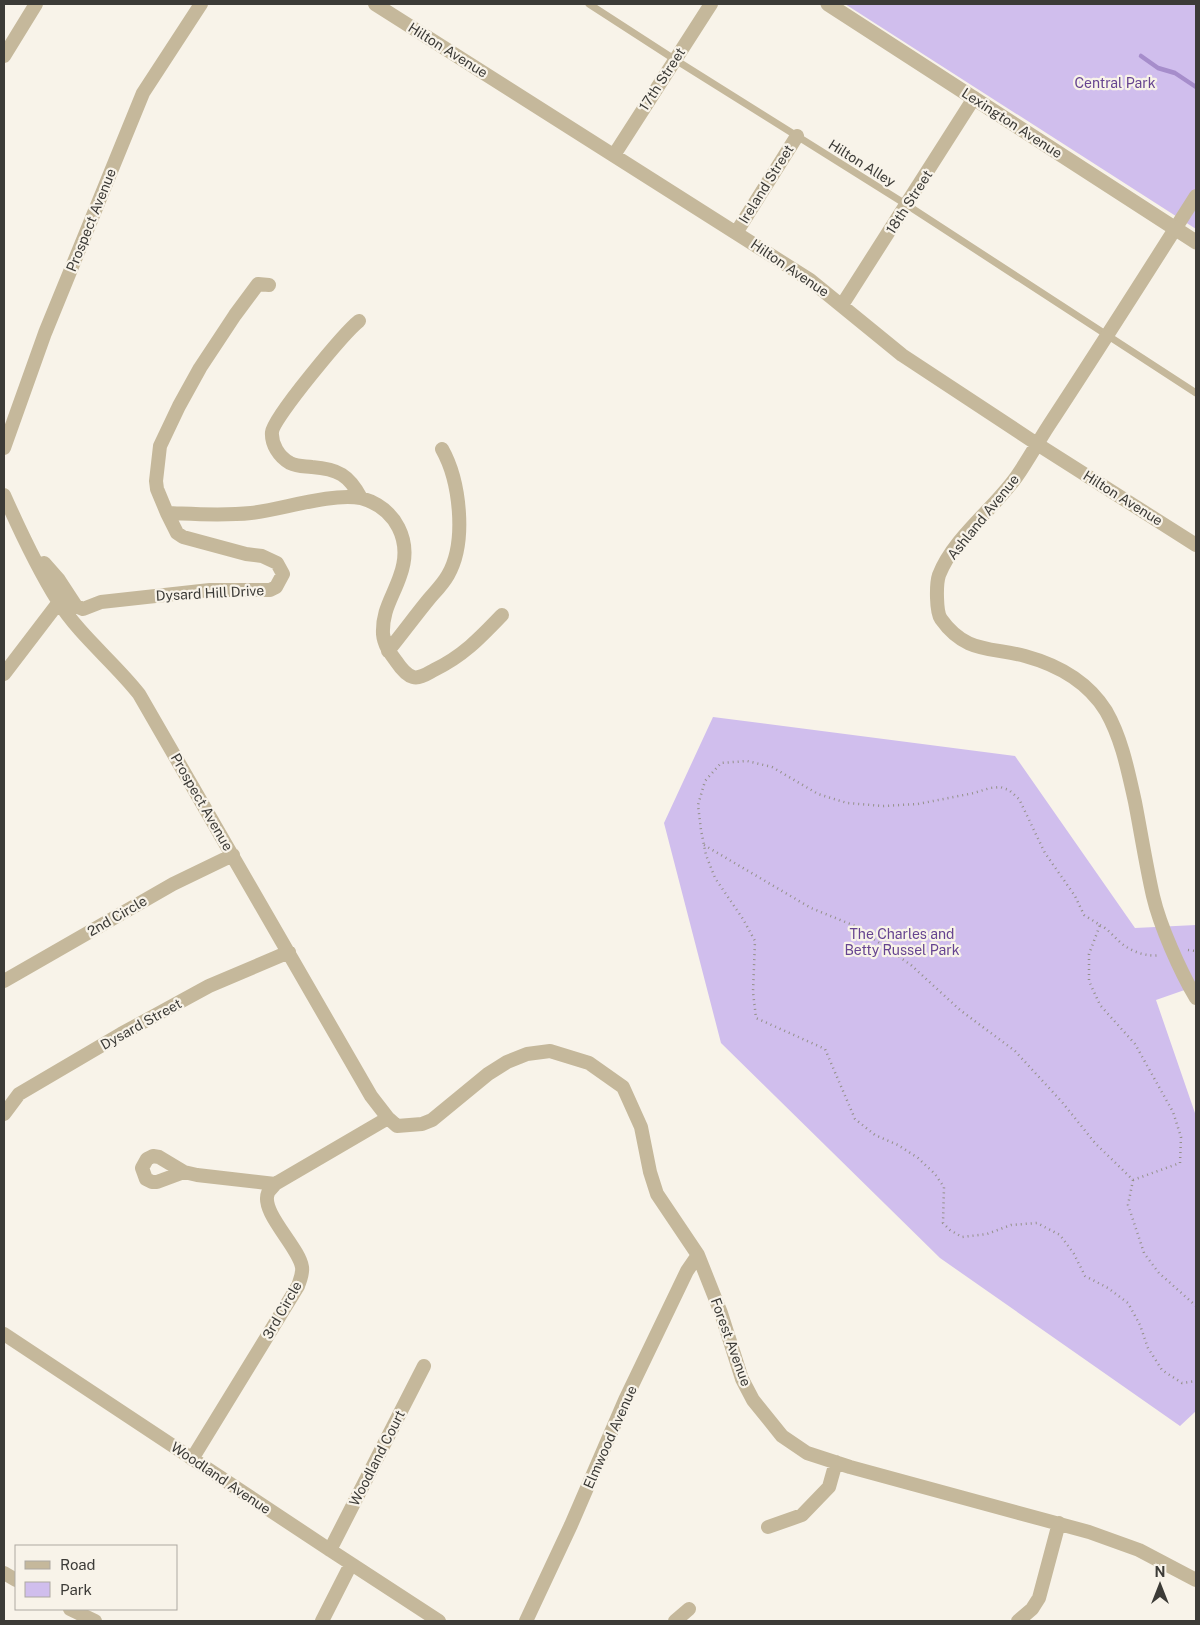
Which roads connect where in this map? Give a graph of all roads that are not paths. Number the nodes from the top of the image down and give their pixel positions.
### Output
1 (36, 4) edge
2 (201, 4) edge
3 (375, 4) edge
4 (589, 4) edge
5 (711, 4) edge
6 (828, 4) edge
7 (395, 9) edge
8 (4, 56) edge
9 (674, 59) junction
10 (974, 98) junction
11 (797, 136) junction
12 (614, 154) junction
13 (1196, 196) edge
14 (907, 205) junction
15 (1176, 229) junction
16 (736, 233) junction
17 (1196, 242) edge
18 (269, 285) dead end
19 (842, 305) junction
20 (359, 321) dead end
21 (1108, 336) junction
22 (1196, 393) edge
23 (1037, 444) junction
24 (4, 448) edge
25 (442, 449) dead end
26 (4, 495) edge
27 (361, 498) junction
28 (167, 513) junction
29 (24, 539) junction
30 (1196, 545) edge
31 (59, 602) junction
32 (502, 615) dead end
33 (388, 651) junction
34 (4, 674) edge
35 (233, 856) junction
36 (289, 952) junction
37 (4, 981) edge
38 (1196, 998) edge
39 (4, 1114) edge
40 (388, 1118) junction
41 (184, 1172) dead end
42 (275, 1184) junction
43 (698, 1255) junction
44 (4, 1334) edge
45 (424, 1366) dead end
46 (192, 1459) junction
47 (836, 1462) junction
48 (1059, 1523) junction
49 (768, 1527) dead end
50 (330, 1550) junction
51 (351, 1564) junction
52 (4, 1573) edge
53 (15, 1579) edge
54 (1196, 1580) edge
55 (689, 1609) dead end
56 (72, 1610) edge
57 (95, 1621) edge
58 (322, 1621) edge
59 (439, 1621) edge
60 (526, 1621) edge
61 (675, 1621) edge
62 (1018, 1621) edge

1 - 8 street
2 - 24 street, Prospect Avenue
3 - 7 street, Hilton Avenue
4 - 9 lane, Hilton Alley
5 - 9 street, 17th Street
6 - 10 street, Lexington Avenue
7 - 12 street, Hilton Avenue
9 - 11 lane, Hilton Alley
9 - 12 street, 17th Street
10 - 14 street, 18th Street
10 - 15 street, Lexington Avenue
11 - 14 lane, Hilton Alley
11 - 16 street, Ireland Street
12 - 16 street, Hilton Avenue
13 - 15 street, Ashland Avenue
14 - 19 street, 18th Street
14 - 21 lane, Hilton Alley
15 - 17 street, Lexington Avenue
15 - 21 street, Ashland Avenue
16 - 19 street, Hilton Avenue
18 - 28 street, Dysard Hill Drive
19 - 23 street, Hilton Avenue
20 - 27 street
21 - 22 lane, Hilton Alley
21 - 23 street, Ashland Avenue
23 - 30 street, Hilton Avenue
23 - 38 street, Ashland Avenue
25 - 33 street
26 - 29 street, Prospect Avenue
27 - 28 street
27 - 33 street
28 - 29 street, Dysard Hill Drive
29 - 31 street, Prospect Avenue
31 - 34 street
31 - 35 street, Prospect Avenue
32 - 33 street
35 - 36 street, Prospect Avenue
35 - 37 street, 2nd Circle
36 - 39 street, Dysard Street
36 - 40 street, Prospect Avenue
40 - 42 street
40 - 43 street, Forest Avenue
41 - 42 street
42 - 46 street, 3rd Circle
43 - 47 street, Forest Avenue
43 - 60 street, Elmwood Avenue
44 - 46 street, Woodland Avenue
45 - 50 street, Woodland Court
46 - 50 street, Woodland Avenue
47 - 48 street, Forest Avenue
47 - 49 street
48 - 54 street, Forest Avenue
48 - 62 street
50 - 51 street, Woodland Avenue
51 - 58 street
51 - 59 street, Woodland Avenue
52 - 53 street
55 - 61 street
56 - 57 street

